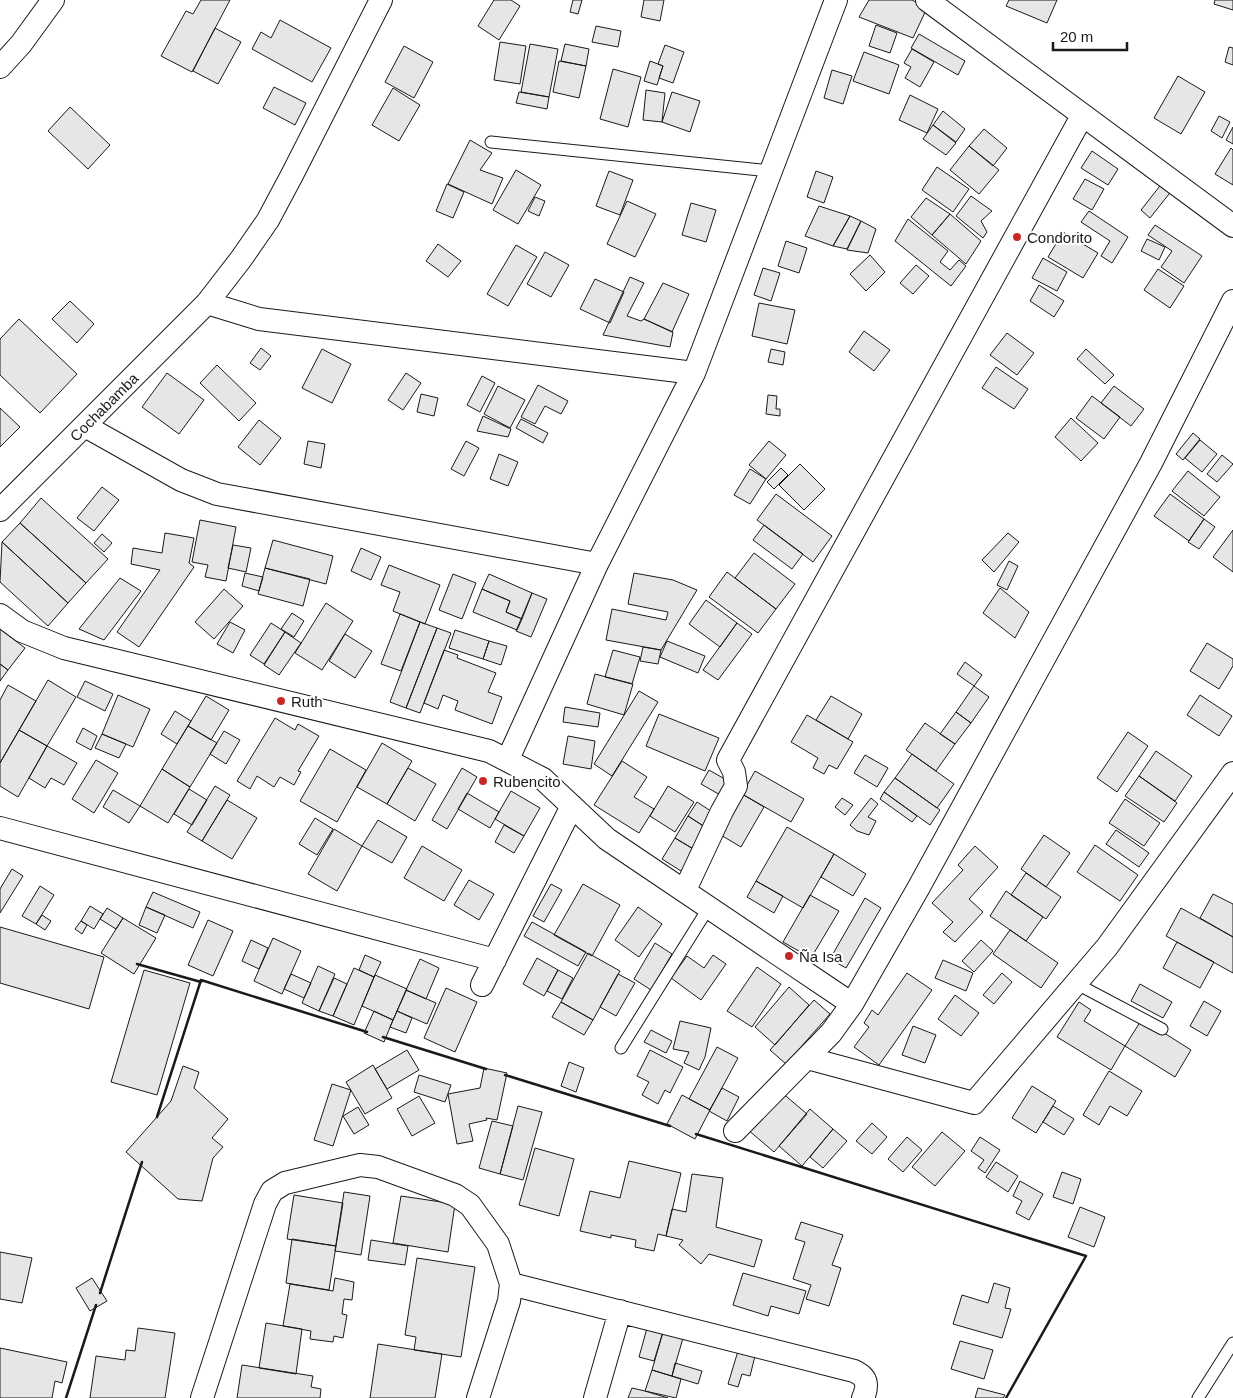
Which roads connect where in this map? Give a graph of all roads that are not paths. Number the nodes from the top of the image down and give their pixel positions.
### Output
1 (53, 0) edge
2 (381, 0) edge
3 (836, 0) edge
4 (927, 0) edge
5 (0, 67) edge
6 (1082, 116) junction
7 (490, 142) dead end
8 (770, 171) junction
9 (1233, 226) edge
10 (1233, 301) edge
11 (207, 302) junction
12 (694, 372) junction
13 (85, 426) junction
14 (0, 510) edge
15 (597, 564) junction
16 (0, 615) edge
17 (508, 759) junction
18 (1233, 773) edge
19 (572, 806) junction
20 (0, 828) edge
21 (685, 890) junction
22 (710, 907) junction
23 (495, 960) junction
24 (1077, 984) junction
25 (482, 986) dead end
26 (852, 1004) junction
27 (1162, 1029) dead end
28 (621, 1048) dead end
29 (807, 1058) junction
30 (735, 1131) dead end
31 (511, 1284) junction
32 (620, 1311) junction
33 (1233, 1343) edge
34 (202, 1398) edge
35 (478, 1398) edge
36 (595, 1398) edge
37 (863, 1398) edge
38 (1198, 1398) edge

1 - 5 street
2 - 11 street, Cochabamba
3 - 8 street
4 - 6 street
6 - 9 street
6 - 21 street
7 - 8 lane
8 - 12 street
10 - 26 street
11 - 12 street
11 - 13 street, Cochabamba
12 - 15 street
13 - 14 street, Cochabamba
13 - 15 street
15 - 17 street
16 - 17 street
17 - 19 street
18 - 24 street
19 - 21 street
19 - 23 street
20 - 23 street
21 - 22 street
22 - 26 street
22 - 28 lane
23 - 25 street
24 - 27 lane
24 - 29 street
26 - 29 street
29 - 30 street
31 - 32 street
31 - 34 street
31 - 35 street
32 - 36 street
32 - 37 street
33 - 38 lane

